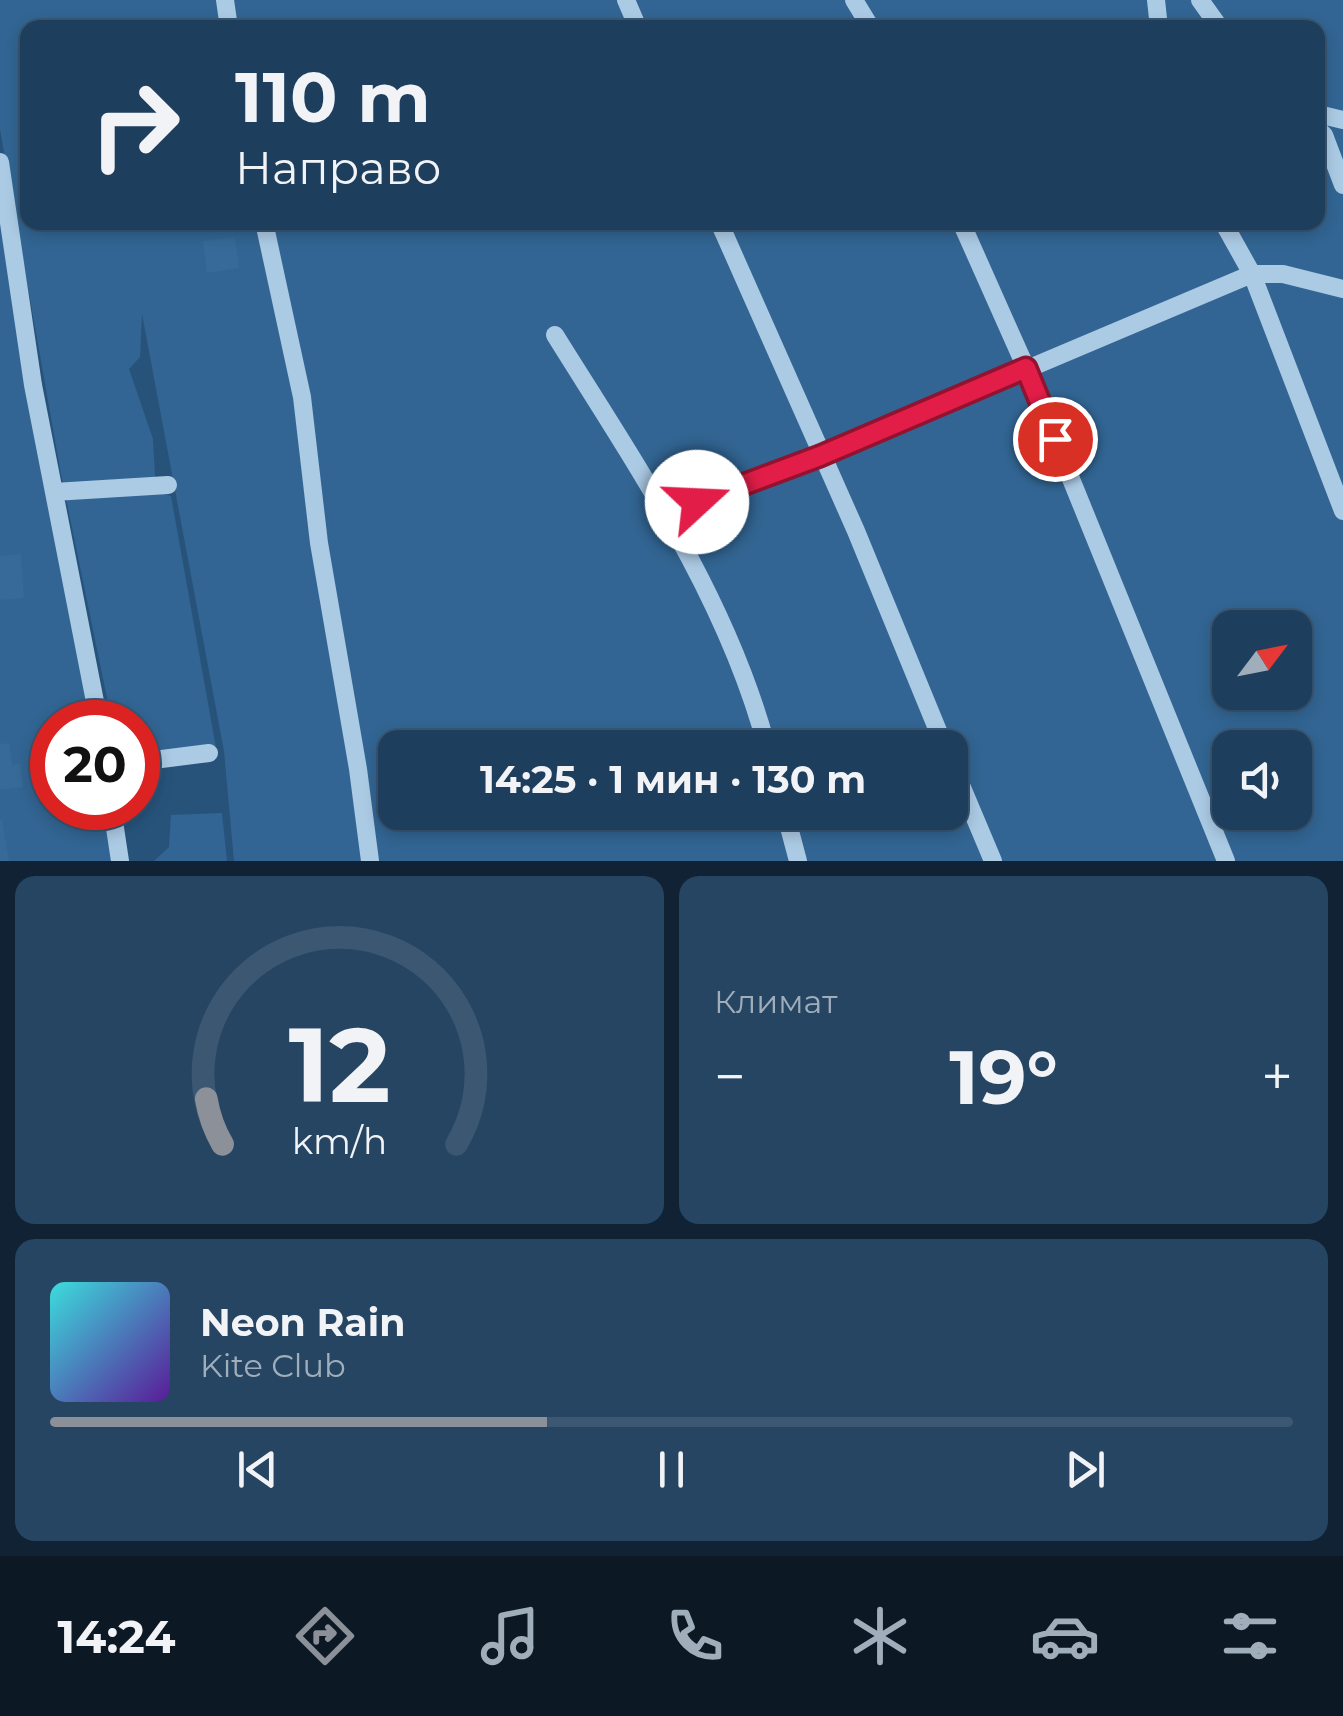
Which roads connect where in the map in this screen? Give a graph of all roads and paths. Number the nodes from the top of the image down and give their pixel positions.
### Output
1 (1325, 138) edge
2 (0, 162) edge
3 (1343, 186) edge
4 (266, 230) edge
5 (722, 230) edge
6 (965, 230) edge
7 (1227, 230) edge
8 (1252, 274) junction
9 (1343, 290) edge
10 (555, 335) dead end
11 (1026, 368) junction
12 (820, 456) junction
13 (168, 485) dead end
14 (54, 492) junction
15 (1343, 511) edge
16 (666, 514) junction
17 (95, 700) edge
18 (762, 730) edge
19 (938, 730) edge
20 (209, 753) dead end
21 (160, 759) edge
22 (968, 802) edge
23 (115, 830) edge
24 (790, 830) edge
25 (120, 861) edge
26 (370, 861) edge
27 (798, 861) edge
28 (993, 861) edge
29 (1226, 861) edge

1 - 3 lane
2 - 14 lane
4 - 26 lane
5 - 12 lane
6 - 11 lane
7 - 8 lane
8 - 9 lane
8 - 11 lane
8 - 15 lane
10 - 16 lane
11 - 12 lane
11 - 29 lane
12 - 16 lane
12 - 19 lane
13 - 14 lane
14 - 17 lane
16 - 18 lane
20 - 21 lane
22 - 28 lane
23 - 25 lane
24 - 27 lane

